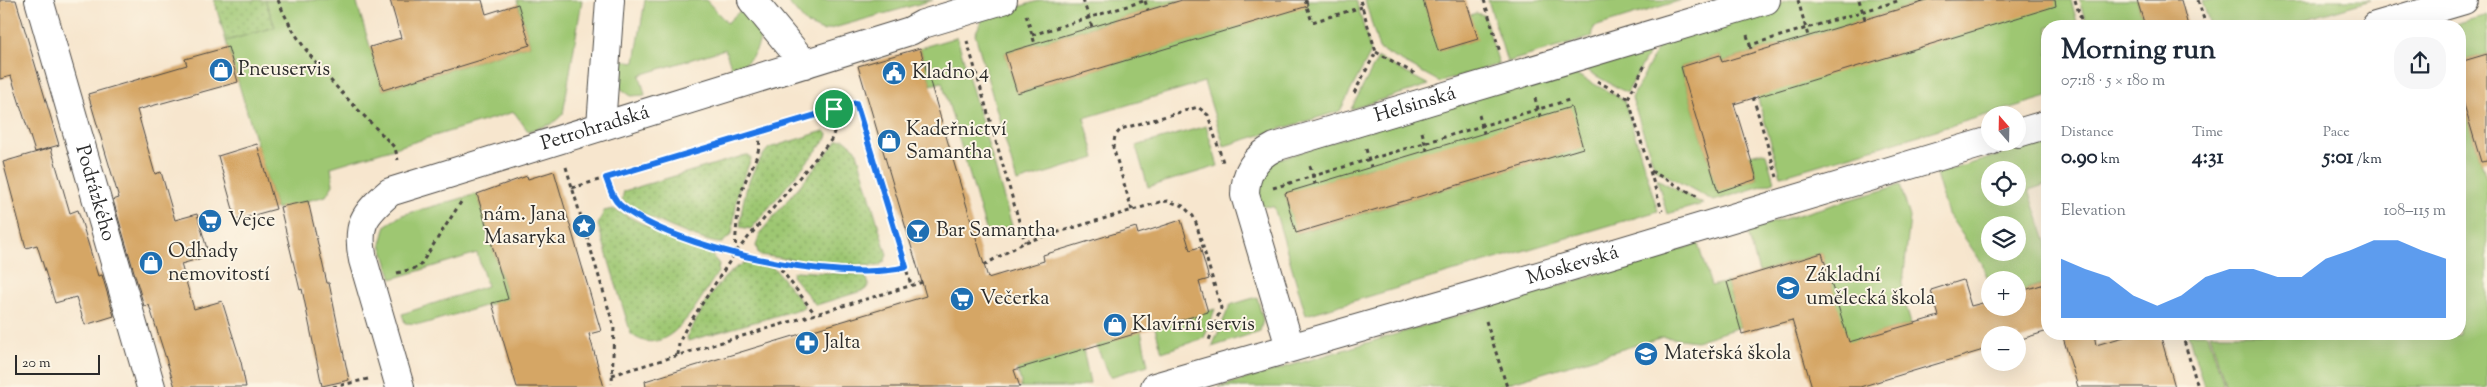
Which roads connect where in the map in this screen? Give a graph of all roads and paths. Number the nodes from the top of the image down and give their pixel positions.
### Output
1 (39, 0) edge
2 (278, 0) edge
3 (610, 0) edge
4 (752, 0) edge
5 (1084, 0) edge
6 (1146, 0) edge
7 (1305, 0) edge
8 (1360, 0) edge
9 (1484, 0) edge
10 (1766, 0) edge
11 (1798, 0) edge
12 (1859, 0) edge
13 (1901, 0) edge
14 (2075, 0) edge
15 (2198, 0) edge
16 (2464, 0) edge
17 (1014, 4) edge
18 (1362, 7) junction
19 (1739, 8) junction
20 (1148, 10) dead end
21 (1862, 11) junction
22 (959, 13) junction
23 (1089, 18) junction
24 (1865, 19) dead end
25 (2081, 20) edge
26 (2204, 20) edge
27 (2396, 20) edge
28 (1092, 27) dead end
29 (1806, 28) junction
30 (1032, 34) junction
31 (1808, 36) dead end
32 (1035, 44) dead end
33 (1750, 45) junction
34 (1376, 52) junction
35 (1752, 53) dead end
36 (1502, 58) dead end
37 (1561, 61) junction
38 (805, 64) junction
39 (1424, 78) dead end
40 (1753, 97) dead end
41 (1350, 100) dead end
42 (1569, 100) dead end
43 (834, 109) junction
44 (601, 126) junction
45 (2041, 126) edge
46 (2026, 131) edge
47 (759, 132) junction
48 (1981, 144) edge
49 (560, 164) dead end
50 (1225, 171) dead end
51 (1650, 171) junction
52 (606, 178) junction
53 (1779, 185) dead end
54 (406, 187) junction
55 (572, 188) junction
56 (466, 195) dead end
57 (1246, 196) junction
58 (1705, 200) dead end
59 (1132, 210) junction
60 (1670, 237) junction
61 (1025, 242) junction
62 (735, 253) junction
63 (775, 262) junction
64 (984, 265) dead end
65 (906, 267) junction
66 (393, 274) dead end
67 (923, 282) dead end
68 (911, 285) junction
69 (1478, 294) junction
70 (815, 314) junction
71 (2184, 340) edge
72 (1201, 345) dead end
73 (1290, 347) junction
74 (678, 355) junction
75 (612, 375) junction
76 (398, 380) edge
77 (612, 384) dead end
78 (151, 387) edge
79 (333, 387) edge
80 (1155, 387) edge
81 (1506, 387) edge
82 (2198, 387) edge

1 - 78 street, Podrázkého
2 - 54 path
3 - 44 street
4 - 38 street
5 - 23 path
6 - 20 path
6 - 23 path
7 - 18 path
8 - 18 path
9 - 36 path
10 - 19 street, Helsinská
11 - 29 path
12 - 21 path
13 - 21 path
14 - 25 path
15 - 26 path
16 - 27 street
17 - 22 street, Petrohradská
17 - 30 path
18 - 34 path
19 - 33 path
19 - 37 street, Helsinská
21 - 24 path
21 - 29 path
22 - 38 street, Petrohradská
22 - 61 path
23 - 28 path
23 - 30 path
29 - 31 path
29 - 33 path
30 - 32 path
33 - 35 path
34 - 39 path
34 - 41 path
37 - 51 path
37 - 57 street, Helsinská
38 - 44 street, Petrohradská
40 - 53 path
42 - 57 path
43 - 47 path
43 - 62 path
43 - 65 path
44 - 54 street, Petrohradská
45 - 46 street
47 - 52 path
47 - 62 path
48 - 60 street, Moskevská
49 - 55 path
50 - 59 path
51 - 58 path
51 - 60 path
52 - 55 path
52 - 62 path
54 - 76 street, Petrohradská
55 - 75 path
56 - 66 path
57 - 73 street, Helsinská
59 - 61 path
59 - 72 path
60 - 69 street, Moskevská
61 - 64 path
62 - 63 path
62 - 74 path
63 - 65 path
63 - 70 path
65 - 68 path
67 - 68 path
68 - 70 path
69 - 73 street, Moskevská
69 - 81 path
70 - 74 path
71 - 82 path
73 - 80 street, Moskevská
74 - 75 path
75 - 77 path
76 - 79 path

